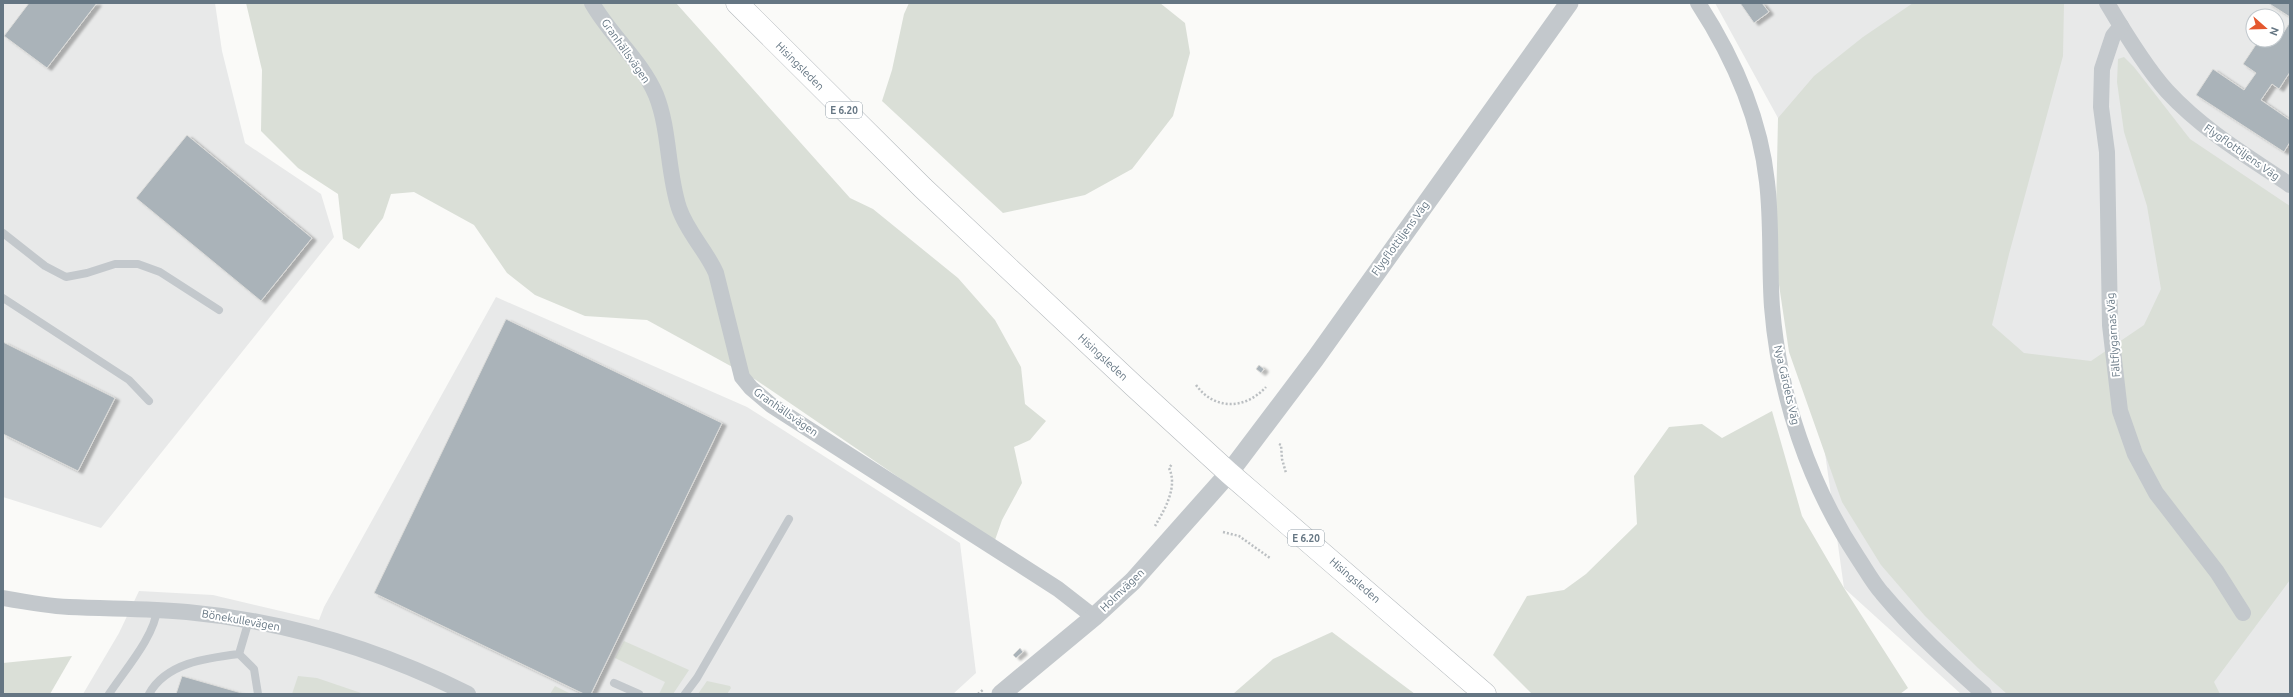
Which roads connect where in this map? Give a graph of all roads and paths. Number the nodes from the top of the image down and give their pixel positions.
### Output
1 (592, 3) edge
2 (737, 3) edge
3 (1570, 3) edge
4 (1698, 3) edge
5 (2107, 3) edge
6 (2121, 26) junction
7 (2290, 185) edge
8 (3, 233) edge
9 (3, 298) edge
10 (219, 310) dead end
11 (1196, 385) dead end
12 (1266, 387) dead end
13 (149, 401) dead end
14 (1279, 444) dead end
15 (1172, 464) dead end
16 (1229, 473) junction
17 (1286, 473) dead end
18 (789, 519) dead end
19 (1151, 532) dead end
20 (1223, 532) dead end
21 (1270, 558) dead end
22 (3, 598) edge
23 (157, 609) junction
24 (2243, 613) dead end
25 (1094, 617) junction
26 (250, 620) junction
27 (239, 654) junction
28 (614, 683) dead end
29 (108, 694) edge
30 (149, 694) edge
31 (258, 694) edge
32 (468, 694) edge
33 (639, 694) edge
34 (685, 694) edge
35 (1001, 694) edge
36 (1485, 694) edge
37 (1984, 694) edge

1 - 25 street, Granhällsvägen
2 - 16 highway, Hisingsleden / E 6.20
3 - 16 street, Flygflottiljens Väg
4 - 37 street, Nya Gärdets Väg
5 - 6 street, Flygflottiljens Väg
6 - 7 street, Flygflottiljens Väg
6 - 24 street, Fältflygarnas Väg
8 - 10 lane
9 - 13 lane
11 - 12 path
14 - 17 path
15 - 19 path
16 - 25 street, Holmvägen
16 - 36 highway, Hisingsleden / E 6.20
18 - 34 lane
20 - 21 path
22 - 23 street, Bönekullevägen
23 - 26 street, Bönekullevägen
23 - 29 lane
25 - 35 street, Holmvägen
26 - 27 lane
26 - 32 street, Bönekullevägen
27 - 30 lane
27 - 31 lane
28 - 33 lane

